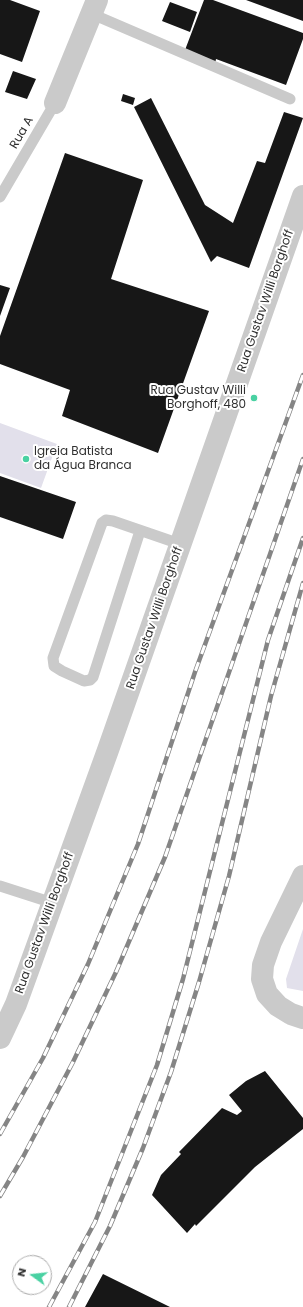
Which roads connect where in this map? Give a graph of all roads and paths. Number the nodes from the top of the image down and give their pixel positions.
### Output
1 (94, 7) edge
2 (290, 99) dead end
3 (55, 103) joint
4 (303, 196) edge
5 (0, 197) edge
6 (140, 531) junction
7 (180, 544) junction
8 (303, 876) edge
9 (0, 886) edge
10 (53, 903) junction
11 (303, 1018) edge
12 (0, 1038) edge

1 - 2 lane
1 - 3 street
3 - 5 lane, Rua A
4 - 7 street, Rua Gustav Willi Borghoff
6 - 6 lane
6 - 7 lane
7 - 10 street, Rua Gustav Willi Borghoff
8 - 11 street
9 - 10 lane
10 - 12 street, Rua Gustav Willi Borghoff

